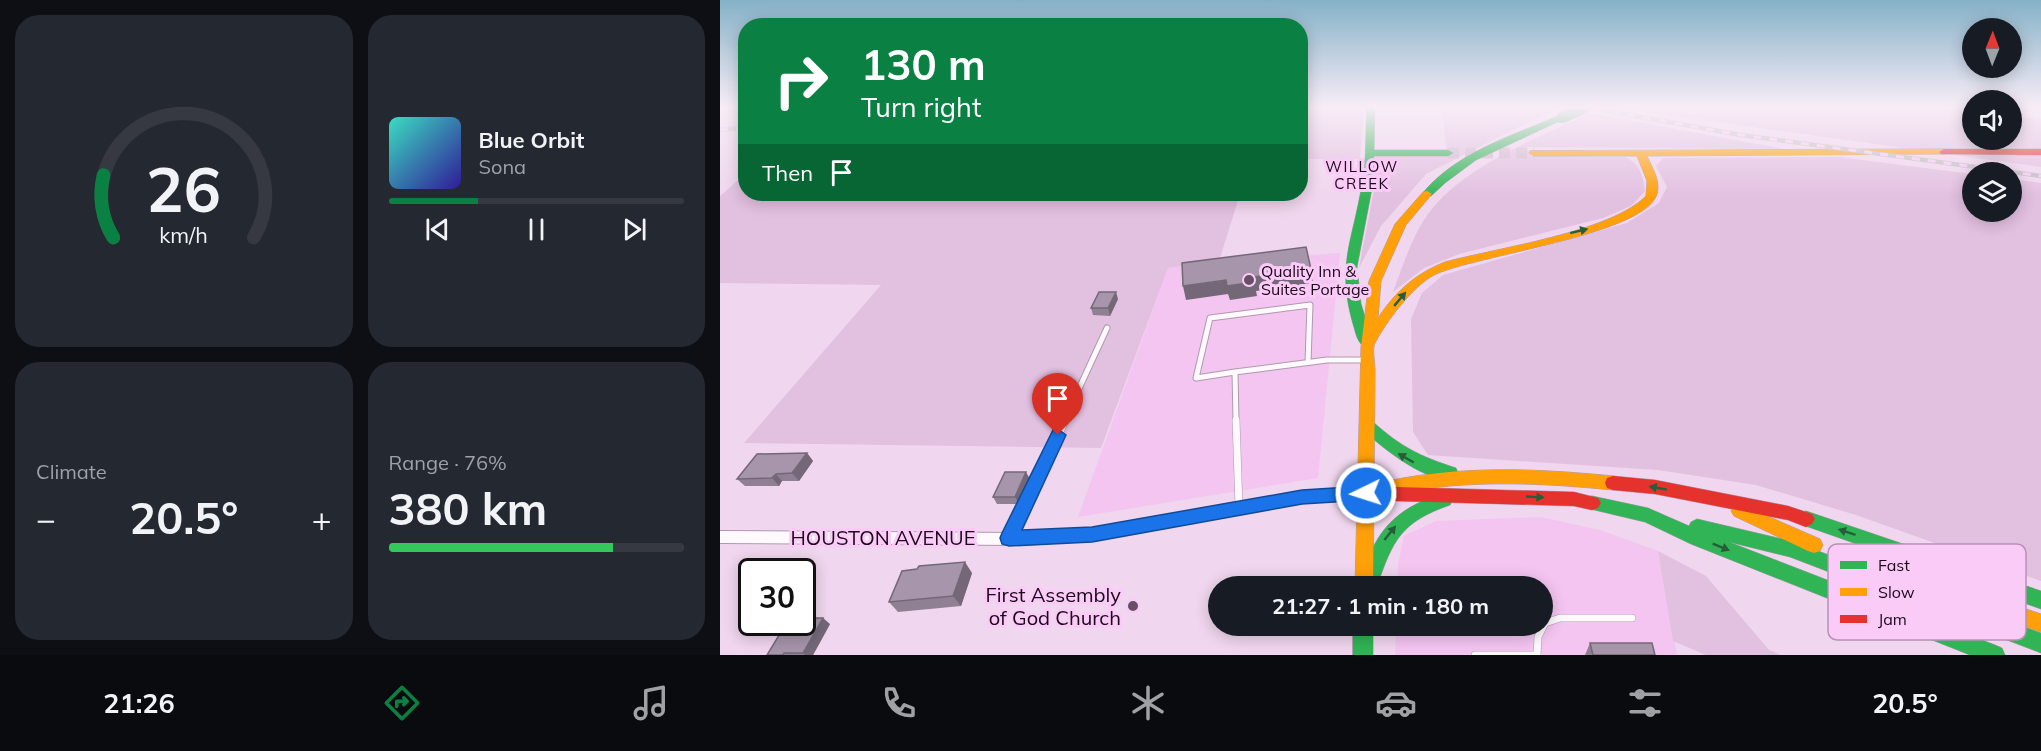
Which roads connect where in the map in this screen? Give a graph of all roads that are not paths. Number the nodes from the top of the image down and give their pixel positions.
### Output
1 (1370, 137) edge
2 (1520, 137) edge
3 (2041, 152) edge
4 (1369, 153) junction
5 (1448, 153) tunnel mouth
6 (1534, 153) tunnel mouth
7 (1641, 154) junction
8 (1107, 328) dead end
9 (1368, 354) junction
10 (1308, 363) junction
11 (1235, 372) junction
12 (1367, 425) junction
13 (1482, 478) junction
14 (1366, 493) junction
15 (1476, 496) junction
16 (1715, 499) junction
17 (1239, 508) junction
18 (1648, 515) junction
19 (720, 537) edge
20 (1009, 538) junction
21 (1878, 544) edge
22 (1828, 550) edge
23 (1828, 563) edge
24 (1366, 576) edge
25 (1370, 576) edge
26 (1828, 589) edge
27 (2026, 595) edge
28 (2041, 600) edge
29 (1632, 618) dead end
30 (2026, 618) edge
31 (2041, 623) edge
32 (1363, 636) edge
33 (2026, 637) edge
34 (1957, 640) edge
35 (2041, 643) edge
36 (1363, 655) edge
37 (1474, 655) edge
38 (1537, 655) edge
39 (1995, 655) edge

1 - 4 main road
2 - 9 main road, bridge
3 - 7 main road
4 - 5 main road
4 - 9 main road
6 - 7 main road
9 -> 7 main road
8 - 20 lane
9 - 10 lane
9 - 12 main road
10 - 11 lane
10 - 11 lane
11 - 17 lane
13 -> 12 main road
12 - 14 main road
13 - 14 main road
16 -> 13 main road
14 - 15 main road
14 - 17 street, HOUSTON AVENUE
14 - 24 main road
15 -> 18 main road
25 -> 15 main road
21 -> 16 main road
16 - 22 main road
17 - 20 street, HOUSTON AVENUE
18 - 23 main road
18 -> 26 main road
19 - 20 street, HOUSTON AVENUE
28 -> 27 main road
29 - 38 lane
30 - 31 main road
32 - 36 main road
33 - 35 main road
34 -> 39 main road
37 - 38 lane

